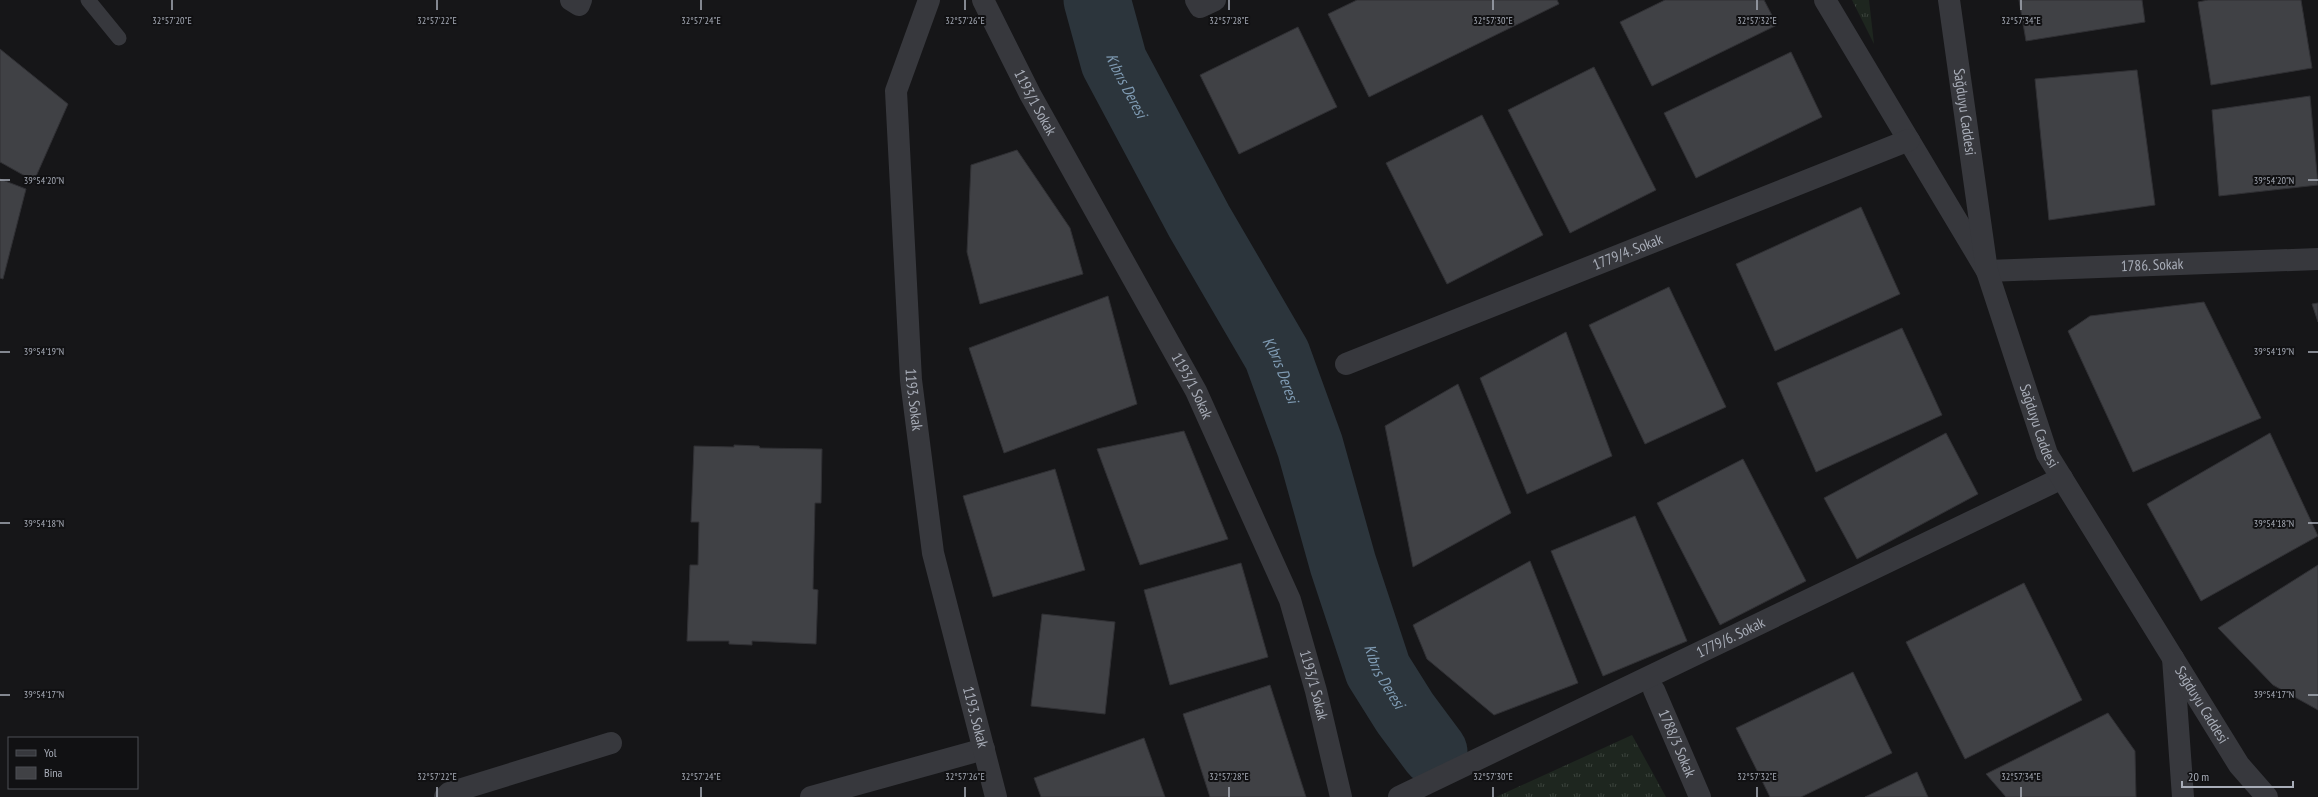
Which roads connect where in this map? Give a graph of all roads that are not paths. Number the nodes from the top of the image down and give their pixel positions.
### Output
1 (88, 0) edge
2 (571, 0) edge
3 (581, 0) edge
4 (929, 0) edge
5 (983, 0) edge
6 (1825, 0) edge
7 (1950, 0) edge
8 (119, 38) dead end
9 (1909, 140) junction
10 (2318, 258) edge
11 (1987, 272) junction
12 (1346, 364) dead end
13 (2062, 478) junction
14 (2173, 658) junction
15 (1654, 690) dead end
16 (610, 743) dead end
17 (984, 749) junction
18 (446, 797) edge
19 (811, 797) edge
20 (996, 797) edge
21 (1341, 797) edge
22 (1399, 797) edge
23 (1700, 797) edge
24 (2183, 797) edge
25 (2267, 797) edge

1 - 8 lane
2 - 3 street
4 - 17 street, 1193. Sokak
5 - 21 street, 1193/1 Sokak
6 - 9 street
7 - 11 street, Sağduyu Caddesi
9 - 11 street
9 - 12 street, 1779/4. Sokak
10 - 11 street, 1786. Sokak
11 - 13 street, Sağduyu Caddesi
13 - 14 street, Sağduyu Caddesi
13 - 22 street, 1779/6. Sokak
14 - 24 street
14 - 25 street, Sağduyu Caddesi
15 - 23 street, 1788/3 Sokak
16 - 18 street
17 - 19 street
17 - 20 street, 1193. Sokak

